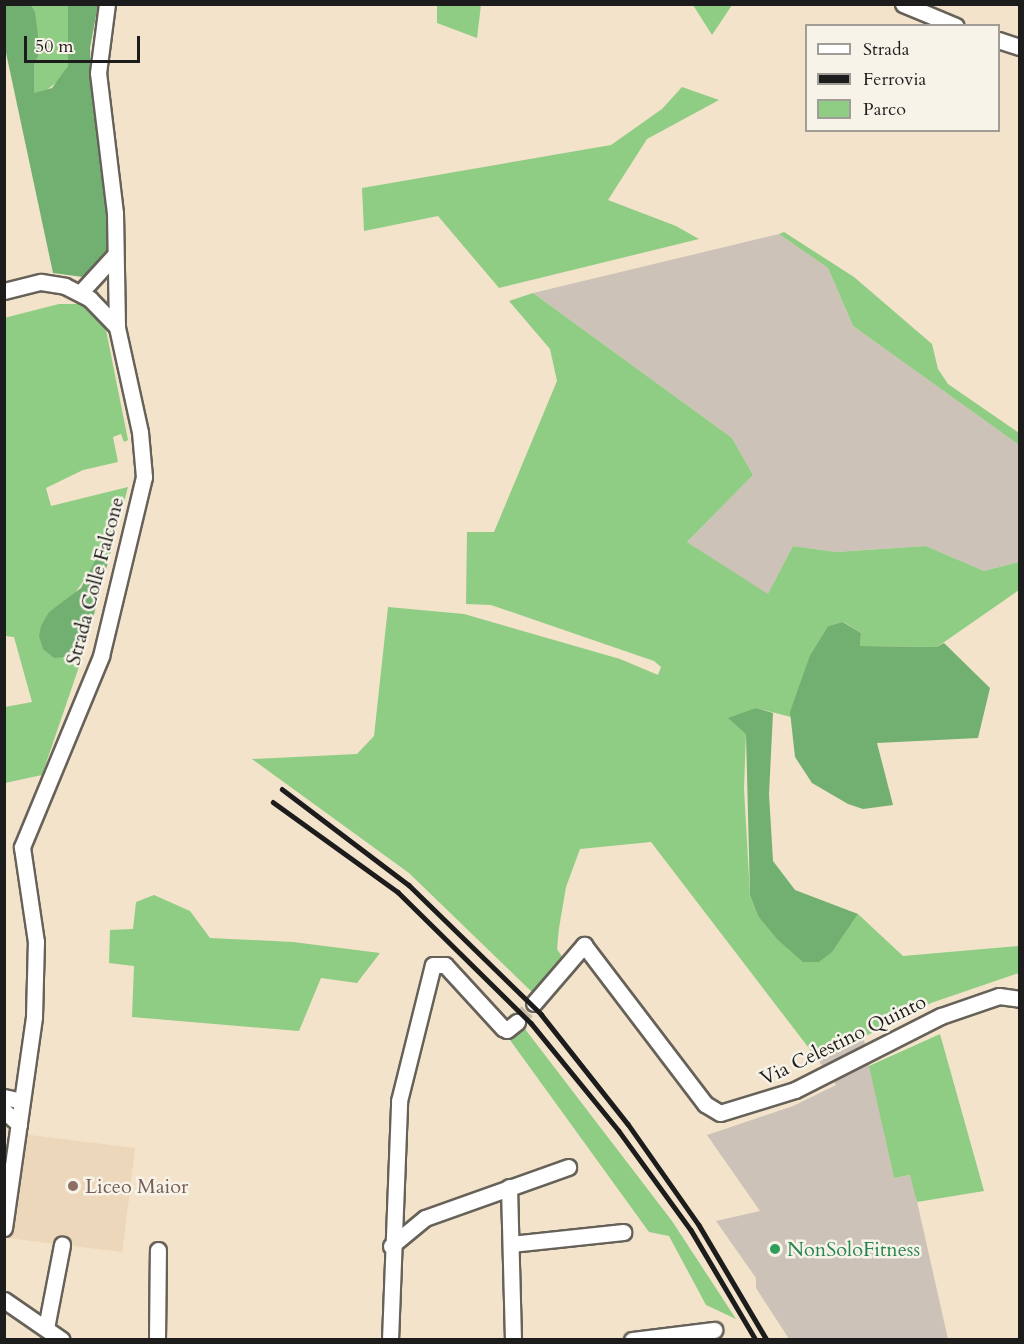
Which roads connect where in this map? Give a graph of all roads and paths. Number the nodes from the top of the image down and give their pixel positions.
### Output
1 (107, 4) edge
2 (903, 4) edge
3 (951, 24) edge
4 (1000, 40) edge
5 (1020, 46) edge
6 (113, 257) junction
7 (4, 291) edge
8 (80, 293) junction
9 (117, 327) junction
10 (1020, 999) edge
11 (534, 1003) tunnel mouth
12 (512, 1026) dead end
13 (4, 1097) edge
14 (22, 1101) junction
15 (4, 1112) edge
16 (19, 1124) junction
17 (568, 1167) dead end
18 (509, 1187) junction
19 (4, 1228) edge
20 (623, 1232) dead end
21 (512, 1244) junction
22 (62, 1245) dead end
23 (391, 1246) junction
24 (158, 1250) dead end
25 (4, 1300) edge
26 (46, 1328) junction
27 (714, 1330) dead end
28 (62, 1340) edge
29 (157, 1340) edge
30 (390, 1340) edge
31 (513, 1340) edge
32 (632, 1340) edge

1 - 6 street, Strada Colle Falcone
2 - 3 street
4 - 5 street
6 - 8 street
6 - 9 street, Strada Colle Falcone
7 - 8 street
8 - 9 street
9 - 14 street, Strada Colle Falcone
10 - 11 street, Via Celestino Quinto
12 - 23 street
13 - 14 street
14 - 16 street, Strada Colle Falcone
15 - 16 street
16 - 19 street, Strada Colle Falcone
17 - 18 street
18 - 21 street
18 - 23 street
20 - 21 street
21 - 31 street
22 - 26 street
23 - 30 street
24 - 29 street
25 - 26 street
26 - 28 street
27 - 32 street

